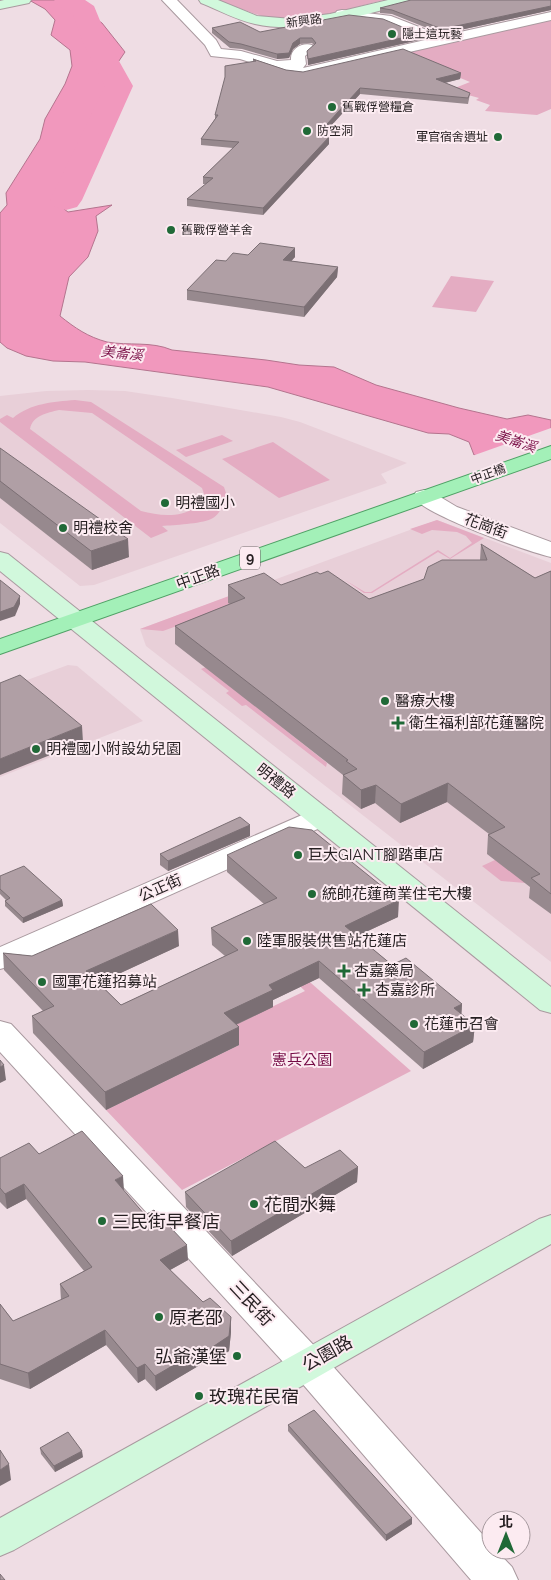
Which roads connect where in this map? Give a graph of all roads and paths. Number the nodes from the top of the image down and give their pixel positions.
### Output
1 (24, 0) edge
2 (169, 0) edge
3 (206, 0) edge
4 (405, 0) edge
5 (0, 5) edge
6 (342, 14) junction
7 (551, 16) edge
8 (438, 40) junction
9 (306, 48) edge
10 (276, 66) junction
11 (551, 452) edge
12 (424, 497) junction
13 (551, 550) edge
14 (0, 559) edge
15 (77, 621) junction
16 (0, 648) edge
17 (321, 817) junction
18 (0, 959) edge
19 (551, 1003) edge
20 (0, 1032) edge
21 (551, 1228) edge
22 (308, 1364) junction
23 (0, 1538) edge
24 (498, 1580) edge

1 - 5 street
2 - 10 street
3 - 6 street, 新興路
4 - 6 street, 新興路
6 - 8 street
7 - 8 street
8 - 10 street
9 - 10 street
11 - 12 main road, 中正橋 / 9
12 - 13 street, 花崗街
12 - 15 main road, 中正路 / 9
14 - 15 street, 明禮路
15 - 16 main road, 中正路 / 9
15 - 17 street, 明禮路
17 - 18 street, 公正街
17 - 19 street, 明禮路
20 - 22 street, 三民街
21 - 22 street, 公園路
22 - 23 street, 公園路
22 - 24 street, 三民街

